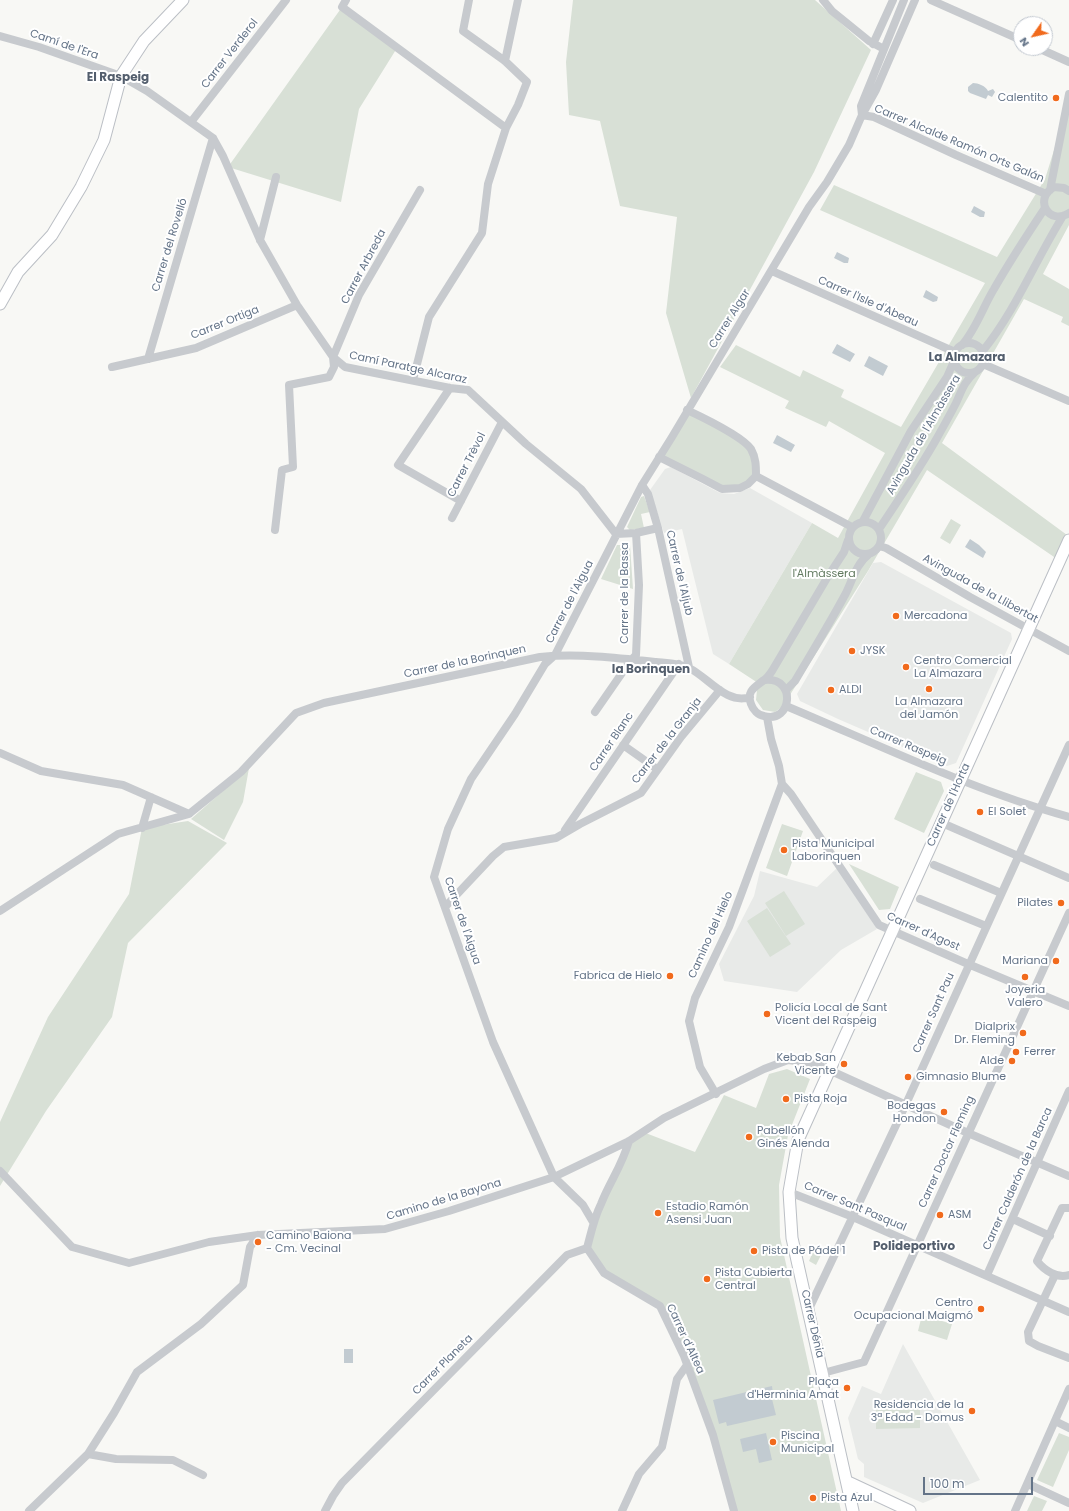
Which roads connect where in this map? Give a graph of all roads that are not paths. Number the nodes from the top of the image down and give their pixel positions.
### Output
1 (183, 0) edge
2 (286, 0) edge
3 (346, 0) edge
4 (469, 0) edge
5 (518, 0) edge
6 (823, 0) edge
7 (893, 0) edge
8 (904, 0) edge
9 (915, 0) edge
10 (931, 0) edge
11 (0, 36) edge
12 (1013, 36) edge
13 (873, 44) junction
14 (884, 49) junction
15 (1053, 55) edge
16 (505, 61) junction
17 (1069, 62) edge
18 (121, 76) junction
19 (1069, 94) edge
20 (862, 116) junction
21 (191, 122) junction
22 (506, 128) junction
23 (213, 138) junction
24 (276, 177) dead end
25 (420, 190) dead end
26 (1069, 191) edge
27 (1048, 192) junction
28 (1046, 208) junction
29 (1066, 214) edge
30 (260, 240) junction
31 (772, 271) junction
32 (0, 304) edge
33 (297, 305) junction
34 (962, 345) junction
35 (982, 352) junction
36 (955, 356) junction
37 (333, 357) junction
38 (148, 359) junction
39 (983, 364) junction
40 (112, 367) dead end
41 (975, 372) junction
42 (413, 380) junction
43 (450, 388) junction
44 (1069, 401) edge
45 (687, 410) junction
46 (502, 422) junction
47 (659, 457) junction
48 (756, 476) junction
49 (642, 485) junction
50 (461, 501) junction
51 (452, 518) dead end
52 (863, 521) junction
53 (852, 527) junction
54 (658, 528) junction
55 (879, 529) junction
56 (275, 530) dead end
57 (636, 533) junction
58 (616, 534) junction
59 (848, 540) junction
60 (1068, 545) edge
61 (879, 546) junction
62 (869, 554) junction
63 (1028, 628) junction
64 (1069, 651) edge
65 (555, 656) junction
66 (631, 660) junction
67 (678, 664) junction
68 (689, 667) junction
69 (765, 680) junction
70 (720, 690) junction
71 (786, 690) junction
72 (750, 697) junction
73 (786, 706) junction
74 (595, 712) dead end
75 (767, 717) junction
76 (1069, 745) edge
77 (623, 746) junction
78 (0, 753) edge
79 (657, 769) junction
80 (960, 780) junction
81 (782, 784) junction
82 (151, 797) junction
83 (1039, 809) junction
84 (189, 814) junction
85 (1069, 817) edge
86 (942, 823) junction
87 (142, 828) junction
88 (563, 833) junction
89 (1018, 857) junction
90 (934, 865) dead end
91 (1069, 878) edge
92 (1001, 894) junction
93 (920, 899) dead end
94 (445, 907) junction
95 (0, 911) edge
96 (1069, 913) edge
97 (986, 926) junction
98 (893, 931) junction
99 (968, 964) junction
100 (1034, 990) junction
101 (1069, 1006) edge
102 (828, 1070) junction
103 (1069, 1091) edge
104 (716, 1094) junction
105 (906, 1104) junction
106 (968, 1133) junction
107 (629, 1141) junction
108 (1038, 1163) junction
109 (0, 1171) edge
110 (1069, 1176) edge
111 (554, 1177) junction
112 (789, 1192) junction
113 (1069, 1208) edge
114 (853, 1217) junction
115 (1013, 1219) junction
116 (594, 1222) junction
117 (258, 1235) junction
118 (1050, 1236) junction
119 (917, 1246) junction
120 (587, 1248) junction
121 (987, 1275) junction
122 (1055, 1275) junction
123 (1069, 1275) edge
124 (1044, 1300) junction
125 (808, 1311) junction
126 (1069, 1312) edge
127 (1069, 1358) edge
128 (687, 1365) junction
129 (823, 1373) junction
130 (1069, 1389) edge
131 (1055, 1421) junction
132 (1069, 1428) edge
133 (88, 1454) junction
134 (203, 1475) dead end
135 (848, 1482) junction
136 (1028, 1484) junction
137 (1069, 1503) edge
138 (327, 1510) edge
139 (29, 1511) edge
140 (622, 1511) edge
141 (734, 1511) edge
142 (853, 1511) edge
143 (910, 1511) edge
144 (1015, 1511) edge

1 - 18 street
2 - 21 street, Carrer Verderol
3 - 22 street
4 - 16 street
5 - 16 street
6 - 13 street
7 - 13 street
8 - 14 street, Carrer Algar
9 - 20 street, Carrer Algar
10 - 12 street
11 - 18 street, Camí de l'Era
13 - 14 street
14 - 20 street, Carrer Algar
15 - 17 street
16 - 22 street
18 - 21 street, Camí Paratge Alcaraz
18 - 32 street
19 - 27 street
20 - 27 street, Carrer Alcalde Ramón Orts Galán
20 - 31 street, Carrer Algar
21 - 23 street, Camí Paratge Alcaraz
22 - 42 street
23 - 30 street, Camí Paratge Alcaraz
23 - 38 street, Carrer del Rovelló
24 - 30 street
25 - 37 street, Carrer Arbreda
26 - 27 street
27 - 28 street
28 - 29 street
28 - 34 street
29 - 35 street
30 - 33 street, Camí Paratge Alcaraz
31 - 36 street, Carrer l'Isle d'Abeau
31 - 45 street, Carrer Algar
33 - 37 street, Camí Paratge Alcaraz
33 - 38 street, Carrer Ortiga
34 - 35 street
34 - 36 street
35 - 39 street
36 - 41 street
36 - 52 street, Avinguda de l'Almàssera
37 - 42 street, Camí Paratge Alcaraz
37 - 56 street, Carrer Arbreda
38 - 40 street, Carrer Ortiga
39 - 41 street
39 - 44 street
41 - 55 street, Avinguda de l'Almàssera
42 - 43 street, Camí Paratge Alcaraz
43 - 46 street, Camí Paratge Alcaraz
43 - 50 street
45 - 47 street, Carrer Algar
45 - 48 street
46 - 50 street, Carrer Trèvol
46 - 58 street, Camí Paratge Alcaraz
47 - 48 street
47 - 49 street, Carrer Algar
48 - 53 street
49 - 54 street, Carrer de l'Aljub
49 - 58 street, Carrer Algar
50 - 51 street, Carrer Trèvol
52 - 53 street
52 - 55 street
53 - 59 street
54 - 57 street
54 - 68 street, Carrer de l'Aljub
55 - 61 street
57 - 58 street
57 - 66 street, Carrer de la Bassa
58 - 65 street, Carrer de l'Aigua
59 - 62 street
59 - 69 street
60 - 63 street, Carrer de l'Horta
61 - 62 street
61 - 63 street, Avinguda de la Llibertat
62 - 71 street
63 - 64 street, Avinguda de la Llibertat
63 - 80 street, Carrer de l'Horta
65 - 66 street, Carrer de la Borinquen
65 - 84 street, Carrer de la Borinquen
65 - 94 street, Carrer de l'Aigua
66 - 67 street, Carrer de la Borinquen
66 - 74 street, Carrer de la Bassa
67 - 68 street, Carrer de la Borinquen
67 - 77 street, Carrer Blanc
68 - 70 street, Carrer de la Borinquen
69 - 71 street
69 - 72 street
70 - 72 street, Carrer de la Borinquen
70 - 79 street, Carrer de la Granja
71 - 73 street
72 - 75 street
73 - 75 street
73 - 80 street, Carrer Raspeig
75 - 81 street, Carrer d'Agost
76 - 83 street, Carrer Sant Pau
77 - 79 street
77 - 88 street, Carrer Blanc
78 - 82 street
79 - 88 street, Carrer de la Granja
80 - 83 street, Carrer Raspeig
80 - 86 street, Carrer de l'Horta
81 - 98 street, Carrer d'Agost
81 - 104 street, Camino del Hielo
82 - 84 street
82 - 87 street
83 - 85 street, Carrer Raspeig
83 - 89 street, Carrer Sant Pau
84 - 87 street
86 - 89 street
86 - 98 street, Carrer de l'Horta
87 - 95 street
88 - 94 street, Carrer de la Granja
89 - 91 street
89 - 92 street, Carrer Sant Pau
90 - 92 street
92 - 97 street, Carrer Sant Pau
93 - 97 street
94 - 111 street, Carrer de l'Aigua
96 - 100 street, Carrer Doctor Fleming
97 - 99 street, Carrer Sant Pau
98 - 99 street, Carrer d'Agost
98 - 102 street, Carrer de l'Horta
99 - 100 street, Carrer d'Agost
99 - 105 street, Carrer Sant Pau
100 - 101 street, Carrer d'Agost
100 - 106 street, Carrer Doctor Fleming
102 - 104 street, Camino de la Bayona
102 - 105 street, Camino de la Bayona
102 - 112 street, Carrer Dénia
103 - 108 street, Carrer Calderón de la Barca
104 - 107 street, Camino de la Bayona
105 - 106 street, Camino de la Bayona
105 - 114 street, Carrer Sant Pau
106 - 108 street, Camino de la Bayona
106 - 119 street, Carrer Doctor Fleming
107 - 111 street, Camino de la Bayona
107 - 116 street
108 - 110 street, Camino de la Bayona
108 - 115 street, Carrer Calderón de la Barca
109 - 117 street, Camino de la Bayona
111 - 116 street
111 - 117 street, Camino de la Bayona
112 - 114 street, Carrer Sant Pasqual
112 - 125 street, Carrer Dénia
113 - 118 street
114 - 119 street, Carrer Sant Pasqual
114 - 125 street, Carrer Sant Pau
115 - 118 street
115 - 121 street, Carrer Calderón de la Barca
116 - 120 street
117 - 133 street
118 - 122 street
119 - 121 street, Carrer Sant Pasqual
119 - 129 street, Carrer Doctor Fleming
120 - 128 street, Carrer d'Altea
120 - 138 street, Carrer Planeta
121 - 124 street, Carrer Sant Pasqual
122 - 123 street
122 - 124 street
124 - 126 street, Carrer Sant Pasqual
124 - 127 street
125 - 129 street, Carrer Dénia
128 - 140 street
128 - 141 street, Carrer d'Altea
129 - 135 street, Carrer Dénia
130 - 131 street
131 - 132 street
131 - 136 street
133 - 134 street
133 - 139 street
135 - 142 street, Carrer Dénia
135 - 143 street
136 - 137 street
136 - 144 street

